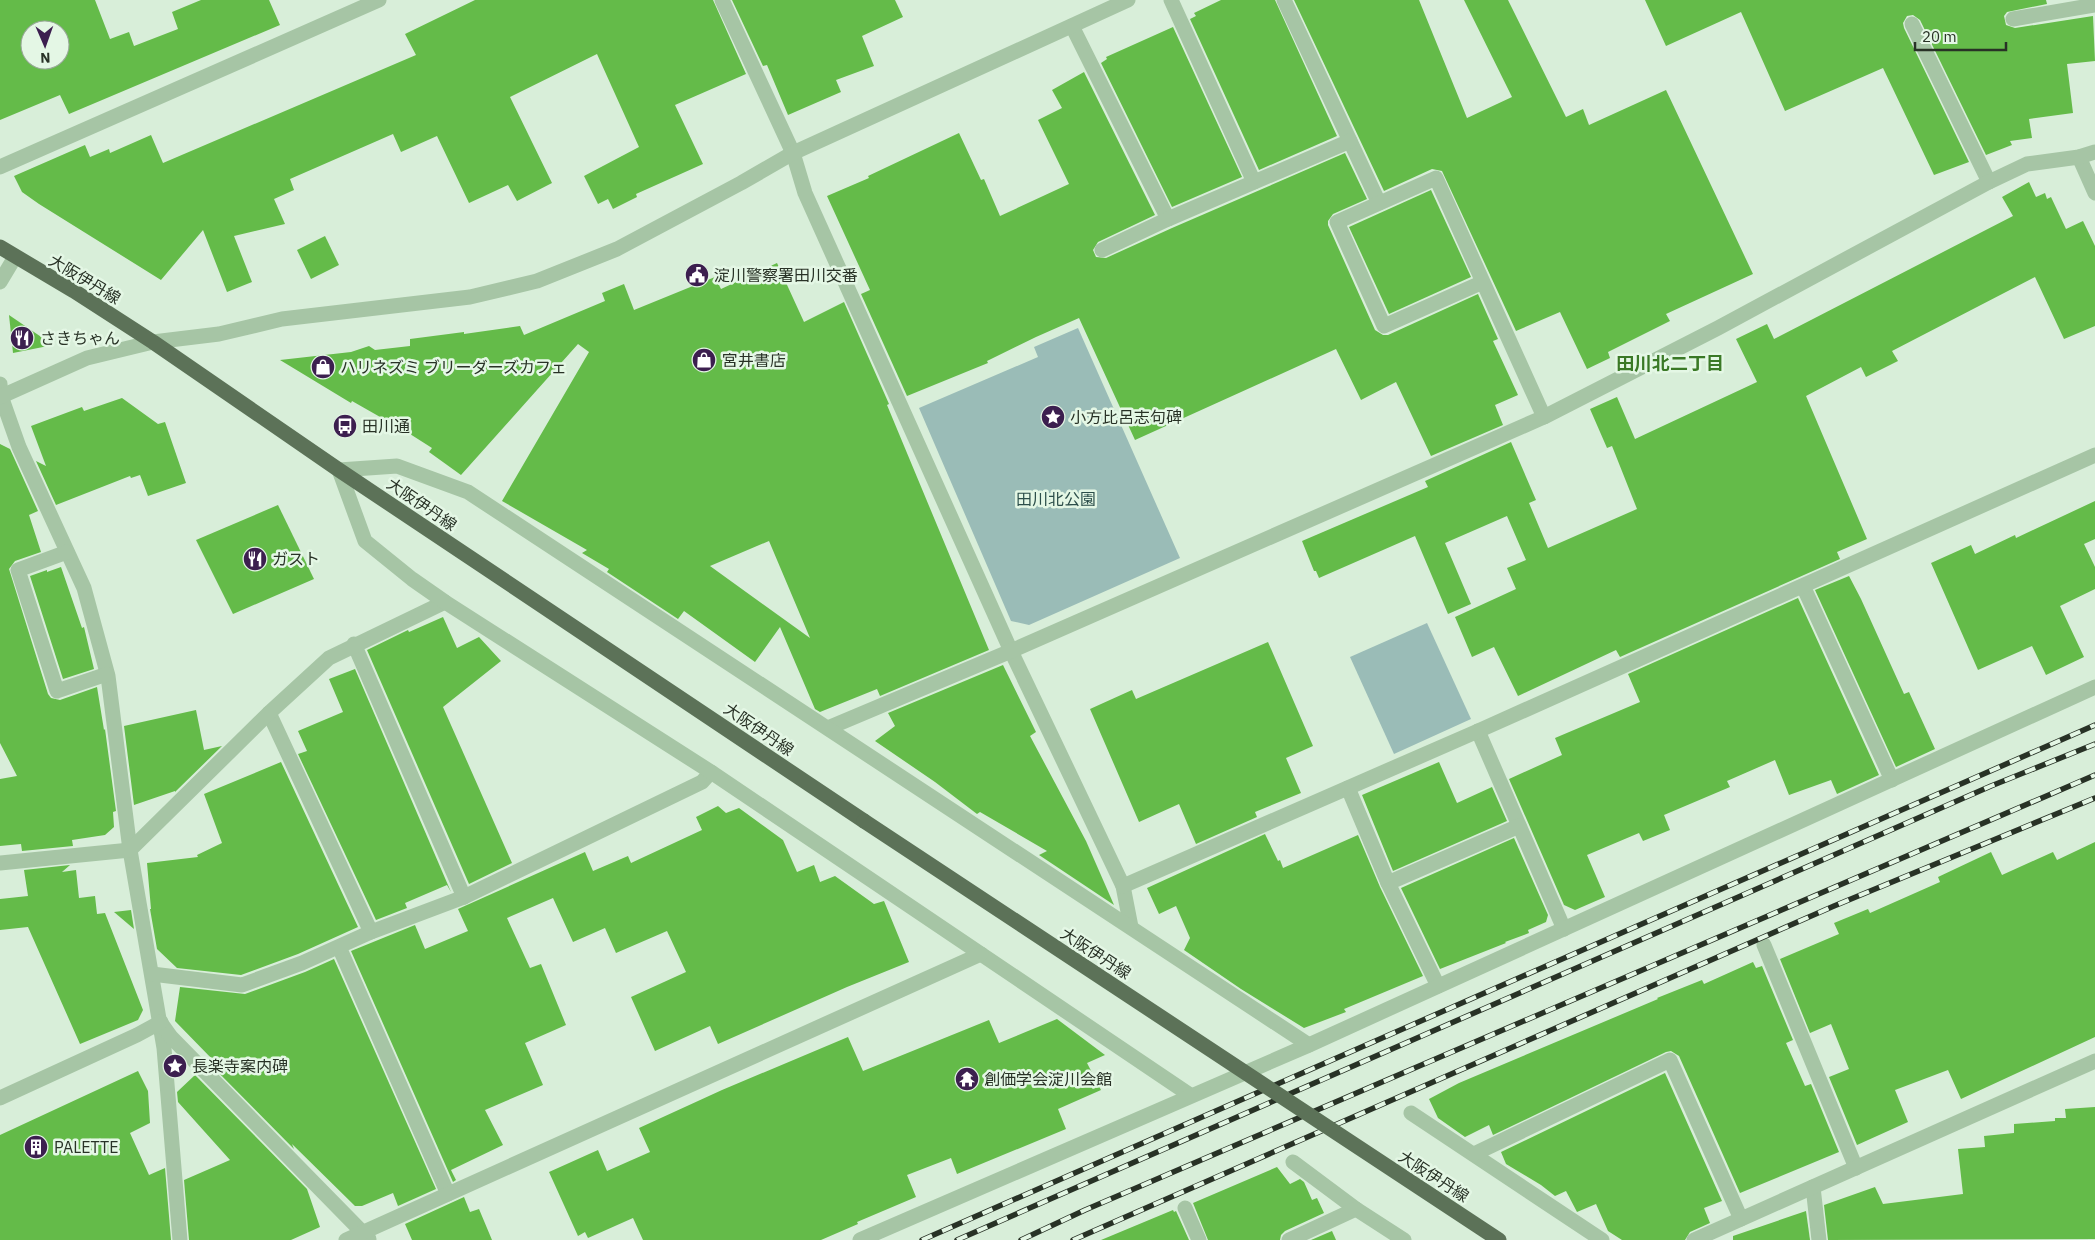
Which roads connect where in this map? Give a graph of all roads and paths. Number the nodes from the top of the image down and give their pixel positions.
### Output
1 (378, 0) edge
2 (722, 0) edge
3 (1128, 0) edge
4 (1171, 0) edge
5 (1284, 0) edge
6 (2095, 5) edge
7 (2013, 19) dead end
8 (1912, 24) dead end
9 (1072, 26) junction
10 (1350, 141) junction
11 (2095, 152) edge
12 (793, 153) junction
13 (2079, 157) junction
14 (0, 167) edge
15 (1254, 182) junction
16 (1989, 182) junction
17 (2095, 193) edge
18 (1379, 203) junction
19 (1168, 219) junction
20 (0, 247) edge
21 (1102, 250) dead end
22 (15, 257) junction
23 (0, 282) edge
24 (1483, 282) junction
25 (153, 342) junction
26 (0, 392) edge
27 (1544, 418) junction
28 (2095, 455) edge
29 (339, 470) junction
30 (67, 552) junction
31 (1803, 586) junction
32 (445, 602) junction
33 (354, 644) junction
34 (1012, 651) junction
35 (108, 674) junction
36 (2095, 687) edge
37 (269, 713) junction
38 (828, 728) junction
39 (1478, 731) junction
40 (711, 772) junction
41 (1892, 780) junction
42 (1348, 788) junction
43 (1519, 826) junction
44 (130, 850) junction
45 (0, 863) edge
46 (1388, 883) junction
47 (1123, 886) junction
48 (464, 897) junction
49 (1131, 927) junction
50 (1564, 929) junction
51 (371, 932) junction
52 (1764, 945) dead end
53 (339, 947) junction
54 (981, 954) junction
55 (152, 974) junction
56 (1438, 986) junction
57 (161, 1022) junction
58 (1309, 1044) junction
59 (2095, 1061) edge
60 (1190, 1095) junction
61 (0, 1098) edge
62 (1411, 1113) dead end
63 (1474, 1154) junction
64 (1293, 1162) dead end
65 (1856, 1168) junction
66 (1813, 1187) junction
67 (448, 1194) junction
68 (1185, 1208) dead end
69 (1356, 1209) junction
70 (1741, 1219) junction
71 (366, 1237) edge
72 (180, 1240) edge
73 (346, 1240) edge
74 (860, 1240) edge
75 (1199, 1240) edge
76 (1289, 1240) edge
77 (1404, 1240) edge
78 (1499, 1240) edge
79 (1602, 1240) edge
80 (1694, 1240) edge
81 (1820, 1240) edge

1 - 14 street
2 - 12 street
3 - 9 street
4 - 15 street
5 - 10 street
6 - 7 street
8 - 16 street
9 - 12 street
9 - 19 street
10 - 15 street
10 - 18 street
11 - 13 street
12 - 25 street
12 - 34 street
13 - 16 street
13 - 17 street
15 - 19 street
16 - 27 street
18 - 24 street
18 - 24 street
19 - 21 street
20 - 22 main road, 大阪伊丹線
22 - 23 street
22 - 25 main road, 大阪伊丹線
24 - 27 street
25 - 26 street
25 - 29 main road, 大阪伊丹線
26 - 30 street
27 - 34 street
28 - 31 street
29 - 32 street
29 - 38 street
29 - 78 main road, 大阪伊丹線, bridge
30 - 35 street
30 - 35 street
31 - 39 street
31 - 41 street
32 - 33 street
32 - 40 street
33 - 37 street
33 - 48 street
34 - 38 street
34 - 47 street
35 - 44 street
36 - 41 street
37 - 44 street
37 - 51 street
38 - 49 street
39 - 42 street
39 - 43 street
40 - 48 street
40 - 54 street
41 - 50 street
42 - 46 street
42 - 47 street
43 - 46 street
43 - 50 street
44 - 45 street
44 - 55 street
46 - 56 street
47 - 49 street
48 - 51 street
49 - 58 street
50 - 56 street
51 - 53 street
52 - 65 street
53 - 55 street
53 - 67 street
54 - 60 street
54 - 67 street
55 - 57 street
56 - 58 street
57 - 61 street
57 - 71 street
57 - 72 street
58 - 60 street
59 - 65 street
60 - 74 street
62 - 63 street
63 - 70 street
63 - 79 street
64 - 69 street
65 - 66 street
66 - 70 street
66 - 81 street
67 - 71 street
68 - 75 street
69 - 76 street
69 - 77 street
70 - 80 street
71 - 73 street

